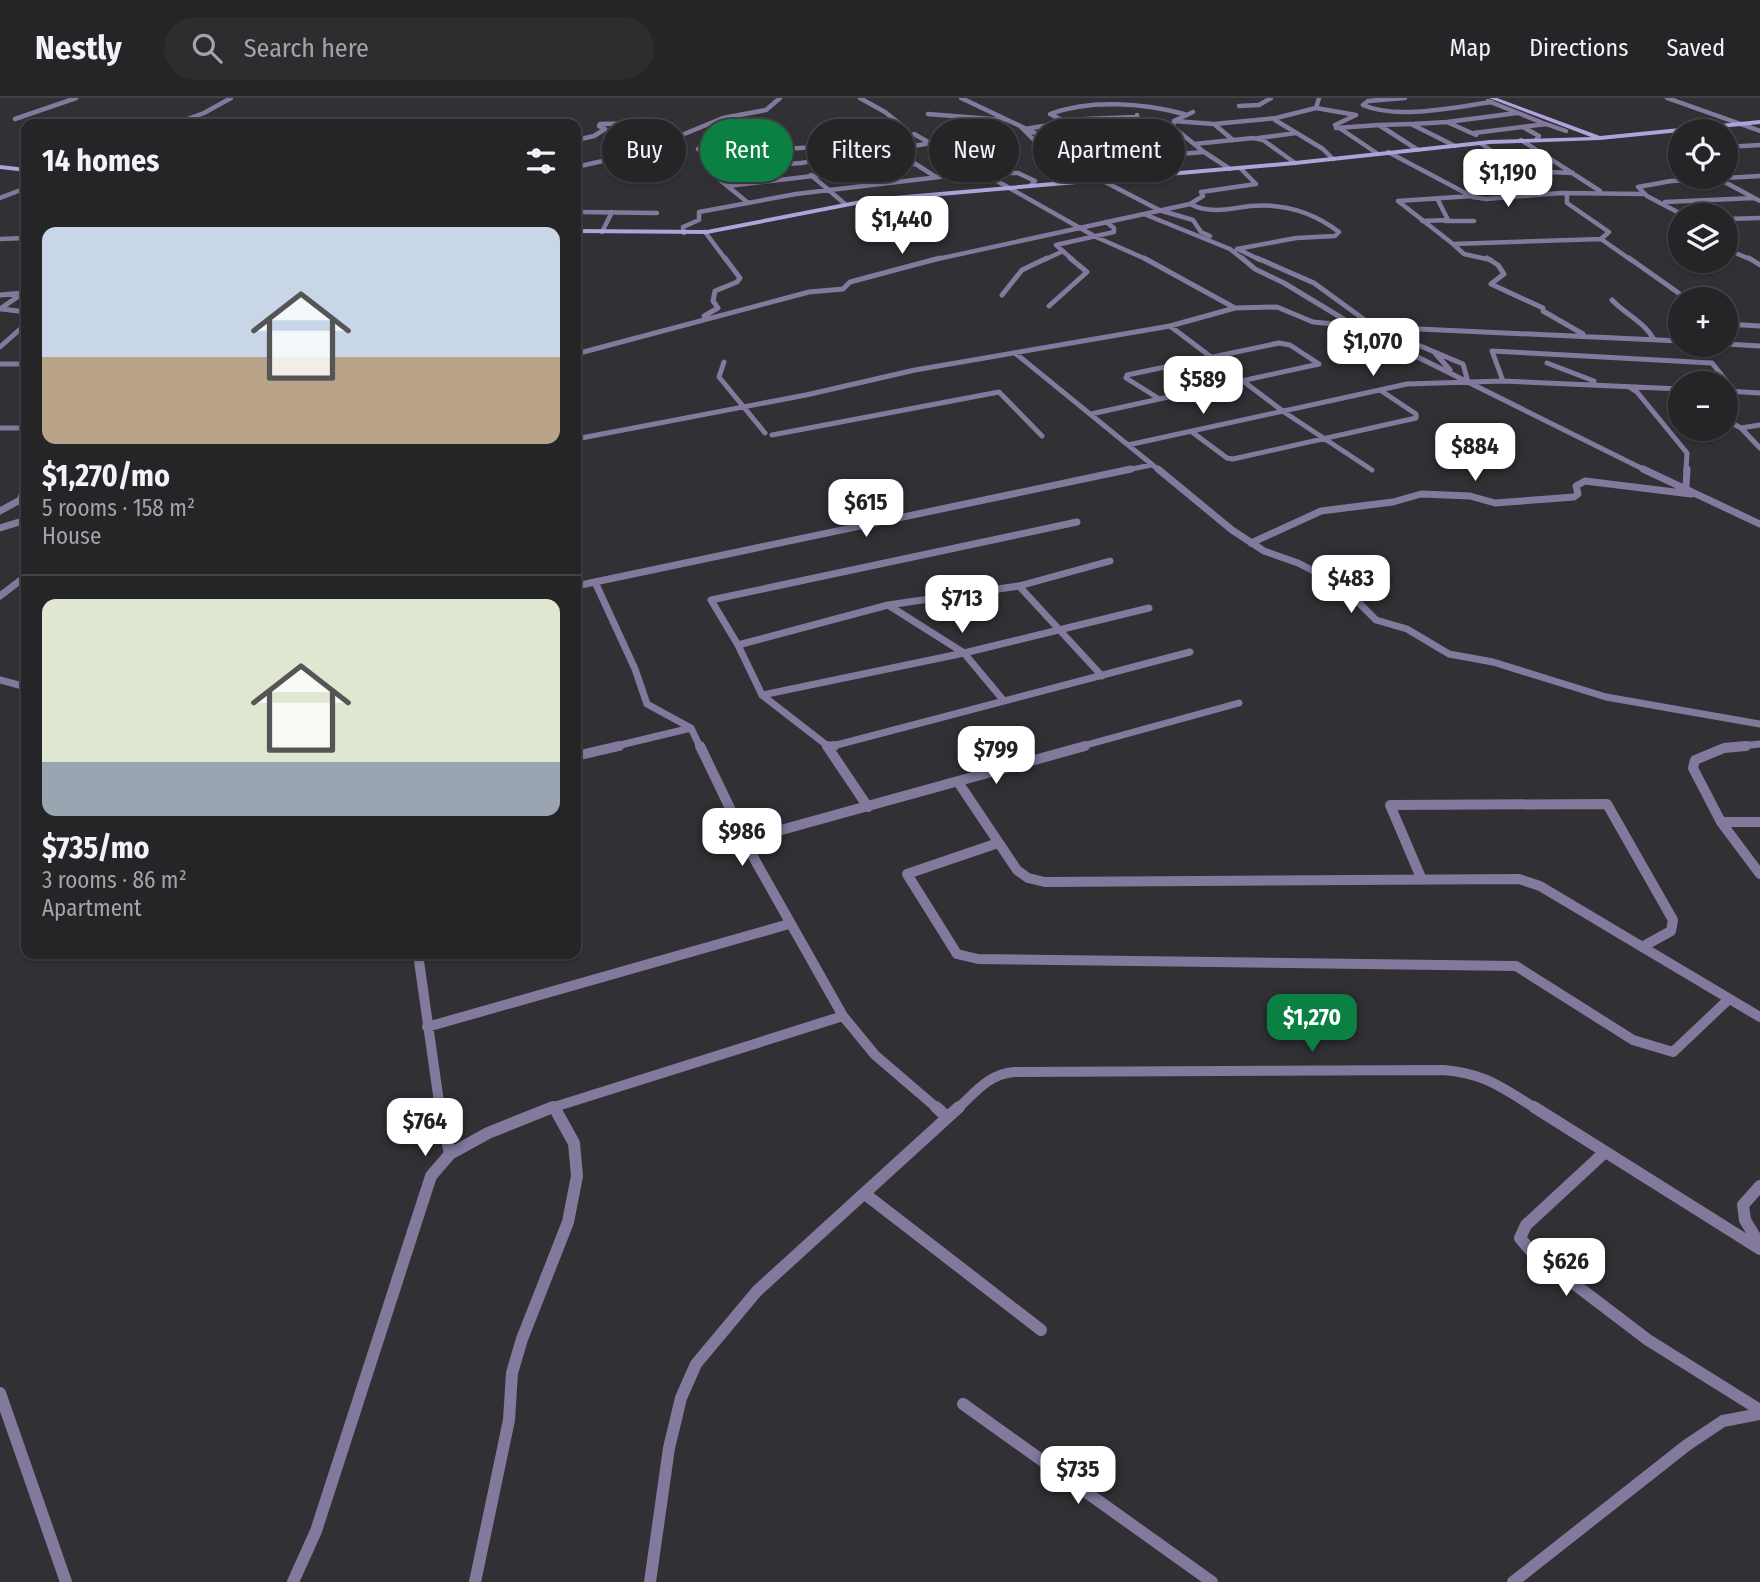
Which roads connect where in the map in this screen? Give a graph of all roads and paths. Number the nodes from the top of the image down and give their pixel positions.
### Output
1 (76, 98) edge
2 (231, 98) edge
3 (780, 98) edge
4 (859, 98) edge
5 (961, 98) edge
6 (1271, 98) edge
7 (1319, 98) edge
8 (1405, 98) edge
9 (1479, 98) edge
10 (1667, 98) edge
11 (1385, 99) edge
12 (1492, 100) edge
13 (1239, 106) dead end
14 (1143, 107) junction
15 (1316, 108) junction
16 (1193, 112) dead end
17 (1518, 113) junction
18 (928, 114) dead end
19 (1184, 114) junction
20 (1136, 117) joint
21 (1276, 118) junction
22 (15, 119) dead end
23 (188, 119) edge
24 (893, 119) edge
25 (993, 119) edge
26 (1004, 119) edge
27 (1060, 119) edge
28 (1100, 119) edge
29 (1177, 119) edge
30 (1447, 121) junction
31 (1185, 122) edge
32 (1555, 122) junction
33 (1760, 122) edge
34 (1214, 124) junction
35 (1411, 124) junction
36 (1546, 124) junction
37 (1742, 124) junction
38 (1379, 125) junction
39 (1019, 126) edge
40 (1033, 126) edge
41 (1522, 127) junction
42 (1023, 128) junction
43 (1336, 128) junction
44 (602, 131) edge
45 (1566, 131) dead end
46 (1760, 131) edge
47 (1033, 133) edge
48 (1296, 133) junction
49 (1474, 133) junction
50 (686, 134) edge
51 (1185, 137) edge
52 (1256, 138) junction
53 (1600, 138) junction
54 (581, 139) edge
55 (1033, 139) edge
56 (1536, 139) junction
57 (1233, 140) junction
58 (1521, 140) junction
59 (1490, 142) junction
60 (1480, 143) junction
61 (1194, 144) junction
62 (1760, 145) edge
63 (1455, 146) junction
64 (1738, 146) edge
65 (1418, 149) junction
66 (1204, 152) junction
67 (1388, 152) junction
68 (1185, 154) edge
69 (1378, 154) junction
70 (1333, 159) junction
71 (602, 161) edge
72 (807, 162) edge
73 (801, 163) junction
74 (1296, 163) junction
75 (793, 164) edge
76 (915, 164) edge
77 (581, 166) edge
78 (0, 167) edge
79 (1240, 168) junction
80 (21, 169) edge
81 (1230, 169) junction
82 (807, 171) edge
83 (929, 173) edge
84 (1019, 173) edge
85 (1185, 173) edge
86 (1573, 173) junction
87 (807, 176) edge
88 (1760, 176) edge
89 (929, 178) edge
90 (1738, 178) edge
91 (728, 182) edge
92 (817, 182) edge
93 (1000, 182) edge
94 (1078, 182) edge
95 (1106, 182) edge
96 (1668, 183) edge
97 (729, 186) junction
98 (1030, 186) junction
99 (1010, 188) junction
100 (1737, 189) edge
101 (21, 190) edge
102 (827, 191) junction
103 (1601, 192) junction
104 (1567, 193) junction
105 (1644, 194) junction
106 (1472, 196) junction
107 (0, 198) edge
108 (1754, 198) junction
109 (1438, 200) junction
110 (1760, 201) edge
111 (747, 202) junction
112 (1663, 202) junction
113 (845, 204) junction
114 (1190, 204) junction
115 (1668, 204) edge
116 (1159, 210) junction
117 (581, 212) edge
118 (612, 212) junction
119 (657, 213) dead end
120 (1143, 213) junction
121 (1760, 218) edge
122 (1738, 219) edge
123 (1445, 220) junction
124 (1422, 221) junction
125 (1474, 221) dead end
126 (1107, 222) junction
127 (1079, 227) junction
128 (1199, 229) junction
129 (581, 232) edge
130 (602, 232) junction
131 (705, 232) junction
132 (684, 233) junction
133 (1094, 235) junction
134 (1038, 236) junction
135 (21, 237) edge
136 (0, 239) edge
137 (1601, 239) junction
138 (1453, 244) junction
139 (1056, 245) junction
140 (1237, 249) junction
141 (1061, 252) junction
142 (1738, 253) edge
143 (1760, 265) edge
144 (1295, 277) junction
145 (1670, 287) edge
146 (1307, 288) dead end
147 (21, 292) edge
148 (21, 292) edge
149 (16, 293) junction
150 (8, 294) junction
151 (21, 294) edge
152 (1002, 295) dead end
153 (0, 296) edge
154 (1612, 300) dead end
155 (1049, 306) dead end
156 (718, 308) junction
157 (1235, 308) junction
158 (0, 309) edge
159 (21, 311) edge
160 (736, 311) junction
161 (690, 323) junction
162 (1738, 325) edge
163 (1170, 326) junction
164 (1356, 326) junction
165 (1374, 326) junction
166 (1760, 326) edge
167 (21, 328) edge
168 (1584, 335) junction
169 (1654, 340) junction
170 (1668, 341) edge
171 (1738, 345) edge
172 (1760, 346) edge
173 (0, 347) edge
174 (581, 353) edge
175 (1015, 353) junction
176 (1435, 353) junction
177 (1209, 356) junction
178 (724, 362) dead end
179 (1547, 363) dead end
180 (0, 364) edge
181 (21, 365) edge
182 (1719, 371) edge
183 (1242, 380) junction
184 (1503, 381) junction
185 (1468, 382) junction
186 (1606, 385) junction
187 (1619, 385) junction
188 (1668, 388) edge
189 (1380, 390) junction
190 (1738, 392) edge
191 (1760, 393) edge
192 (1158, 398) junction
193 (742, 407) junction
194 (1284, 412) junction
195 (1091, 414) junction
196 (1760, 425) edge
197 (1738, 426) edge
198 (0, 428) edge
199 (21, 428) edge
200 (1741, 428) junction
201 (1192, 432) junction
202 (1042, 436) dead end
203 (581, 438) edge
204 (1325, 439) junction
205 (1128, 445) junction
206 (1760, 448) edge
207 (1151, 465) junction
208 (1372, 470) dead end
209 (1686, 488) junction
210 (1703, 496) junction
211 (21, 497) edge
212 (0, 511) edge
213 (21, 522) edge
214 (1077, 522) dead end
215 (1760, 524) edge
216 (0, 528) edge
217 (1251, 543) junction
218 (1110, 561) dead end
219 (21, 580) edge
220 (595, 582) junction
221 (581, 585) edge
222 (1018, 586) junction
223 (0, 596) edge
224 (888, 605) junction
225 (1149, 608) dead end
226 (1060, 630) junction
227 (738, 645) junction
228 (1190, 652) dead end
229 (964, 653) junction
230 (1102, 676) junction
231 (0, 680) edge
232 (21, 686) edge
233 (762, 695) junction
234 (1004, 701) junction
235 (1239, 703) dead end
236 (1760, 724) edge
237 (691, 728) junction
238 (1760, 744) edge
239 (829, 747) junction
240 (581, 755) edge
241 (958, 782) junction
242 (868, 807) junction
243 (1721, 822) junction
244 (1760, 822) edge
245 (745, 841) junction
246 (999, 843) junction
247 (1760, 874) edge
248 (1422, 880) junction
249 (789, 924) junction
250 (1642, 947) junction
251 (419, 959) edge
252 (1729, 999) junction
253 (843, 1016) junction
254 (1760, 1017) edge
255 (427, 1027) junction
256 (554, 1107) junction
257 (947, 1118) junction
258 (1605, 1152) junction
259 (450, 1154) junction
260 (1760, 1186) edge
261 (865, 1194) junction
262 (1760, 1247) edge
263 (1041, 1330) dead end
264 (0, 1393) edge
265 (963, 1404) dead end
266 (1760, 1412) edge
267 (66, 1582) edge
268 (293, 1582) edge
269 (475, 1582) edge
270 (650, 1582) edge
271 (1212, 1582) edge
272 (1513, 1582) edge

1 - 22 street
2 - 23 street
3 - 50 street
4 - 24 street
5 - 26 street
6 - 13 street
7 - 15 street
8 - 11 street
9 - 12 street
10 - 37 street
11 - 12 street
12 - 17 street
12 - 32 street
14 - 19 street
14 - 20 street
14 - 27 street
15 - 21 street
15 - 43 street
16 - 19 street
17 - 30 street
17 - 36 street
18 - 25 street
19 - 29 street
20 - 28 street
21 - 34 street
21 - 48 street
30 - 35 street
30 - 49 street
31 - 34 street
32 - 36 street
32 - 53 street
33 - 37 street
34 - 57 street
35 - 38 street
35 - 63 street
36 - 41 street
36 - 45 street
37 - 46 street
37 - 53 street
38 - 43 street
38 - 65 street
39 - 42 street
40 - 42 street
41 - 49 street
41 - 56 street
42 - 47 street
42 - 55 street
43 - 69 street
44 - 54 street
48 - 52 street
48 - 70 street
49 - 59 street
51 - 61 street
52 - 57 street
52 - 74 street
53 - 56 street
56 - 58 street
57 - 61 street
58 - 59 street
58 - 86 street
59 - 60 street
60 - 63 street
60 - 86 street
61 - 66 street
62 - 64 street
63 - 65 street
65 - 67 street
66 - 68 street
66 - 81 street
67 - 69 street
67 - 106 street
69 - 70 street
70 - 74 street
71 - 77 street
72 - 73 street
73 - 75 street
73 - 82 street
74 - 79 street
76 - 83 street
78 - 80 street
79 - 81 street
79 - 114 street
81 - 85 street
84 - 98 street
86 - 103 street
87 - 97 street
88 - 90 street
89 - 102 street
91 - 97 street
92 - 102 street
93 - 99 street
94 - 98 street
95 - 116 street
96 - 105 street
97 - 111 street
98 - 99 street
99 - 113 street
99 - 127 street
100 - 108 street
101 - 107 street
102 - 111 street
102 - 113 street
103 - 104 street
103 - 105 street
104 - 106 street
104 - 137 street
105 - 112 street
106 - 109 street
108 - 110 street
108 - 112 street
109 - 123 street
109 - 124 street
111 - 132 street
112 - 115 street
113 - 131 street
114 - 116 street
114 - 140 street
116 - 120 street
116 - 128 street
116 - 128 street
117 - 118 street
118 - 119 street
118 - 130 street
120 - 126 street
120 - 164 street
121 - 122 street
123 - 124 street
123 - 125 street
124 - 138 street
126 - 127 street
126 - 133 street
127 - 133 street
127 - 134 street
128 - 140 street
129 - 130 street
130 - 132 street
131 - 132 street
131 - 156 street
133 - 139 street
133 - 157 street
134 - 139 street
134 - 160 street
135 - 136 street
137 - 138 street
137 - 145 street
138 - 168 street
139 - 141 street
140 - 144 street
141 - 152 street
141 - 155 street
142 - 143 street
144 - 146 street
144 - 165 street
147 - 149 street
148 - 150 street
149 - 150 street
149 - 153 street
150 - 153 street
151 - 158 street
154 - 169 street
156 - 160 street
156 - 161 street
157 - 163 street
157 - 164 street
158 - 159 street
160 - 161 street
161 - 174 street
162 - 166 street
163 - 175 street
163 - 177 street
164 - 165 street
164 - 185 street
165 - 168 street
165 - 176 street
167 - 173 street
168 - 169 street
169 - 170 street
171 - 172 street
175 - 193 street
175 - 195 street
176 - 185 street
176 - 185 street
177 - 183 street
177 - 183 street
177 - 192 street
178 - 193 street
179 - 186 street
180 - 181 street
182 - 184 street
183 - 192 street
183 - 194 street
184 - 185 street
184 - 186 street
185 - 189 street
185 - 209 street
186 - 187 street
187 - 188 street
187 - 209 street
189 - 194 street
189 - 204 street
190 - 191 street
192 - 195 street
193 - 202 street
193 - 203 street
194 - 201 street
194 - 204 street
195 - 205 street
196 - 200 street
197 - 200 street
198 - 199 street
200 - 206 street
201 - 204 street
201 - 205 street
204 - 208 street
205 - 207 street
207 - 217 street
207 - 220 street
209 - 210 street
210 - 215 street
210 - 217 street
211 - 212 street
213 - 216 street
214 - 227 street
217 - 236 street
218 - 222 street
219 - 223 street
220 - 221 street
220 - 237 street
222 - 224 street
222 - 226 street
224 - 227 street
224 - 229 street
225 - 226 street
226 - 229 street
226 - 230 street
227 - 233 street
228 - 230 street
229 - 233 street
229 - 234 street
230 - 234 street
231 - 232 street
233 - 239 street
234 - 239 street
235 - 241 street
237 - 240 street
237 - 245 street
238 - 243 street
239 - 242 street
241 - 242 street
241 - 246 street
242 - 245 street
243 - 244 street
243 - 247 street
245 - 249 street
246 - 248 street
246 - 252 street
248 - 250 street
248 - 250 street
249 - 253 street
249 - 255 street
250 - 252 street
251 - 255 street
252 - 254 street
253 - 256 street
253 - 257 street
255 - 259 street
256 - 259 street
256 - 269 street
257 - 258 street
257 - 261 street
258 - 262 street
258 - 266 street
259 - 268 street
260 - 262 street
261 - 263 street
261 - 270 street
264 - 267 street
265 - 271 street
266 - 272 street

